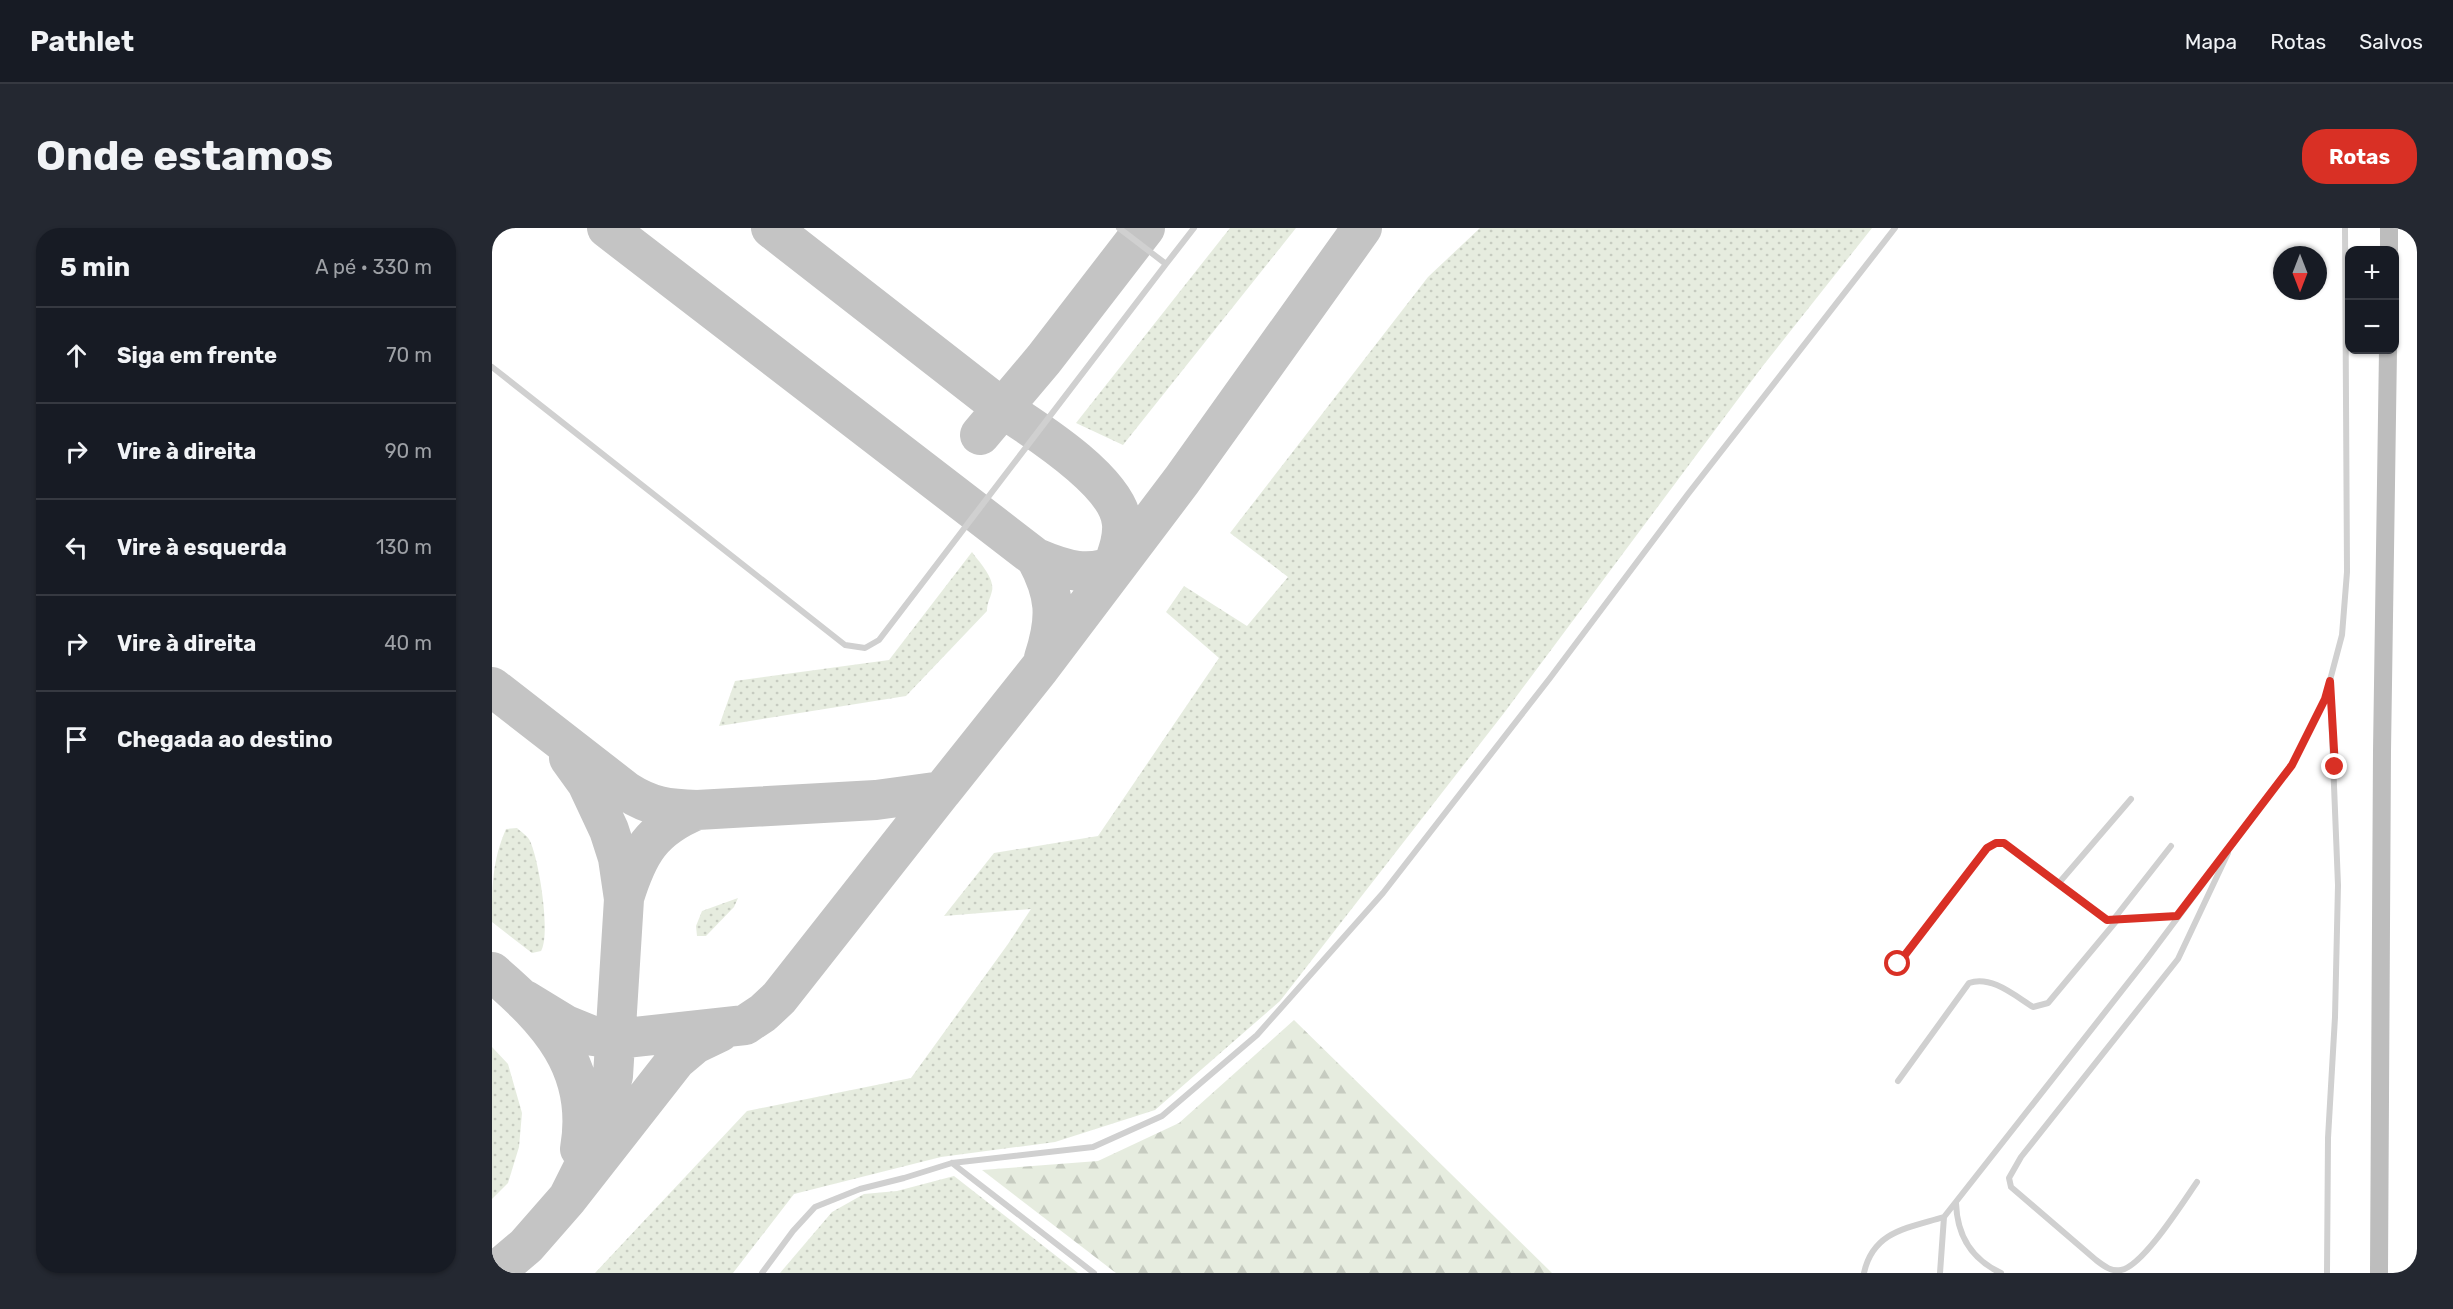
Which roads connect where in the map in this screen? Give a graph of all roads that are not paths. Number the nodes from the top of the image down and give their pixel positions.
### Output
1 (1119, 228) edge
2 (1194, 228) edge
3 (1895, 228) edge
4 (2345, 228) edge
5 (2389, 228) edge
6 (2389, 246) edge
7 (1166, 264) junction
8 (2388, 354) edge
9 (492, 367) edge
10 (2330, 681) junction
11 (2131, 799) dead end
12 (2233, 842) junction
13 (2171, 846) dead end
14 (2058, 884) junction
15 (2177, 916) junction
16 (2116, 920) junction
17 (1898, 964) dead end
18 (1898, 1081) dead end
19 (952, 1163) junction
20 (2197, 1182) dead end
21 (1956, 1202) junction
22 (1944, 1217) junction
23 (762, 1273) edge
24 (1094, 1273) edge
25 (1864, 1273) edge
26 (1940, 1273) edge
27 (2001, 1273) edge
28 (2326, 1273) edge
29 (2379, 1273) edge

1 - 7 lane
2 - 7 lane
3 - 19 lane
4 - 10 lane
5 - 6 street
7 - 9 lane
8 - 29 street
10 - 12 lane
10 - 28 lane
11 - 14 lane
12 - 15 lane
12 - 20 lane
13 - 16 lane
14 - 16 lane
14 - 17 lane
15 - 16 lane
15 - 21 lane
16 - 18 lane
19 - 23 lane
19 - 24 lane
21 - 22 lane
21 - 27 lane
22 - 25 lane
22 - 26 lane

